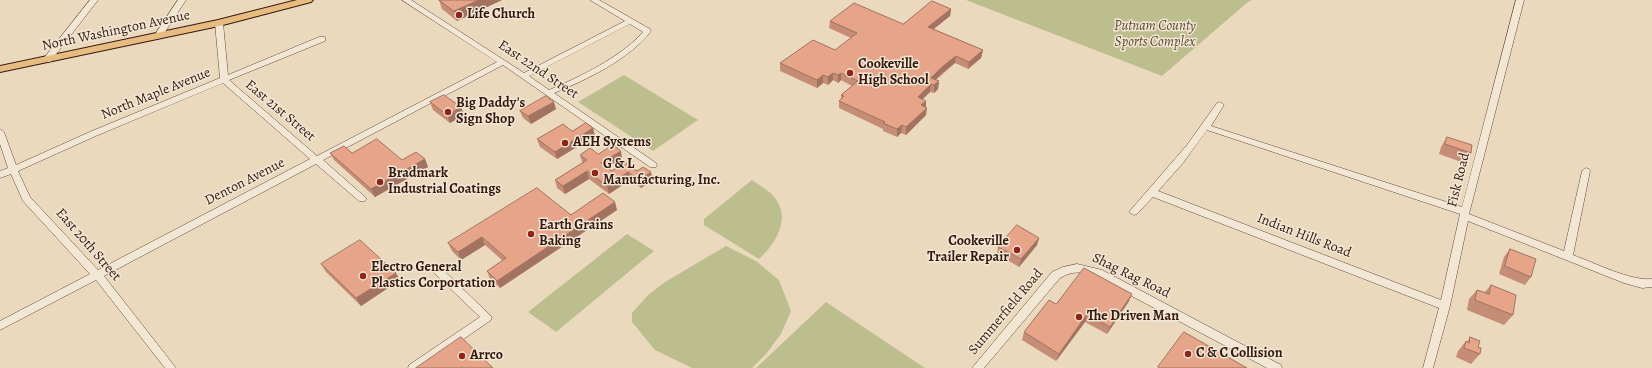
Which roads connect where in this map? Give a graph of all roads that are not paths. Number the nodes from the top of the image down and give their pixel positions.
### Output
1 (94, 0) edge
2 (182, 0) edge
3 (308, 0) edge
4 (406, 0) edge
5 (594, 0) edge
6 (1520, 0) edge
7 (630, 21) junction
8 (219, 23) junction
9 (158, 36) junction
10 (322, 39) dead end
11 (48, 60) junction
12 (503, 62) junction
13 (0, 69) edge
14 (524, 76) junction
15 (224, 80) junction
16 (548, 93) junction
17 (1220, 105) dead end
18 (1206, 128) junction
19 (0, 132) edge
20 (317, 160) junction
21 (653, 165) dead end
22 (13, 169) junction
23 (1586, 171) dead end
24 (0, 175) edge
25 (1153, 192) junction
26 (362, 199) dead end
27 (1134, 212) dead end
28 (1465, 214) junction
29 (1568, 256) junction
30 (436, 270) dead end
31 (97, 275) junction
32 (1056, 275) joint
33 (1652, 283) edge
34 (1445, 306) junction
35 (0, 326) edge
36 (171, 368) edge
37 (413, 368) edge
38 (977, 368) edge
39 (1277, 368) edge
40 (1428, 368) edge

1 - 11 street
2 - 9 street
3 - 8 main road, North Washington Avenue
4 - 12 street, East 22nd Street
5 - 7 street
6 - 28 street, Fisk Road
7 - 14 street
7 - 16 street
8 - 9 main road, North Washington Avenue
8 - 15 street, East 21st Street
9 - 11 main road, North Washington Avenue
10 - 15 street, North Maple Avenue
11 - 13 main road, North Washington Avenue
12 - 14 street, East 22nd Street
12 - 20 street, Denton Avenue
14 - 16 street, East 22nd Street
15 - 20 street, East 21st Street
15 - 22 street, North Maple Avenue
16 - 21 street, East 22nd Street
17 - 18 street
18 - 25 street
18 - 28 street
19 - 22 street, East 20th Street
20 - 26 street, East 21st Street
20 - 31 street, Denton Avenue
22 - 24 street, North Maple Avenue
22 - 31 street, East 20th Street
23 - 29 street
25 - 27 street
25 - 34 street, Indian Hills Road
28 - 29 street
28 - 34 street, Fisk Road
29 - 33 street
30 - 37 street
31 - 35 street, Denton Avenue
31 - 36 street, East 20th Street
32 - 38 street, Summerfield Road
32 - 39 street, Shag Rag Road
34 - 40 street, Fisk Road

